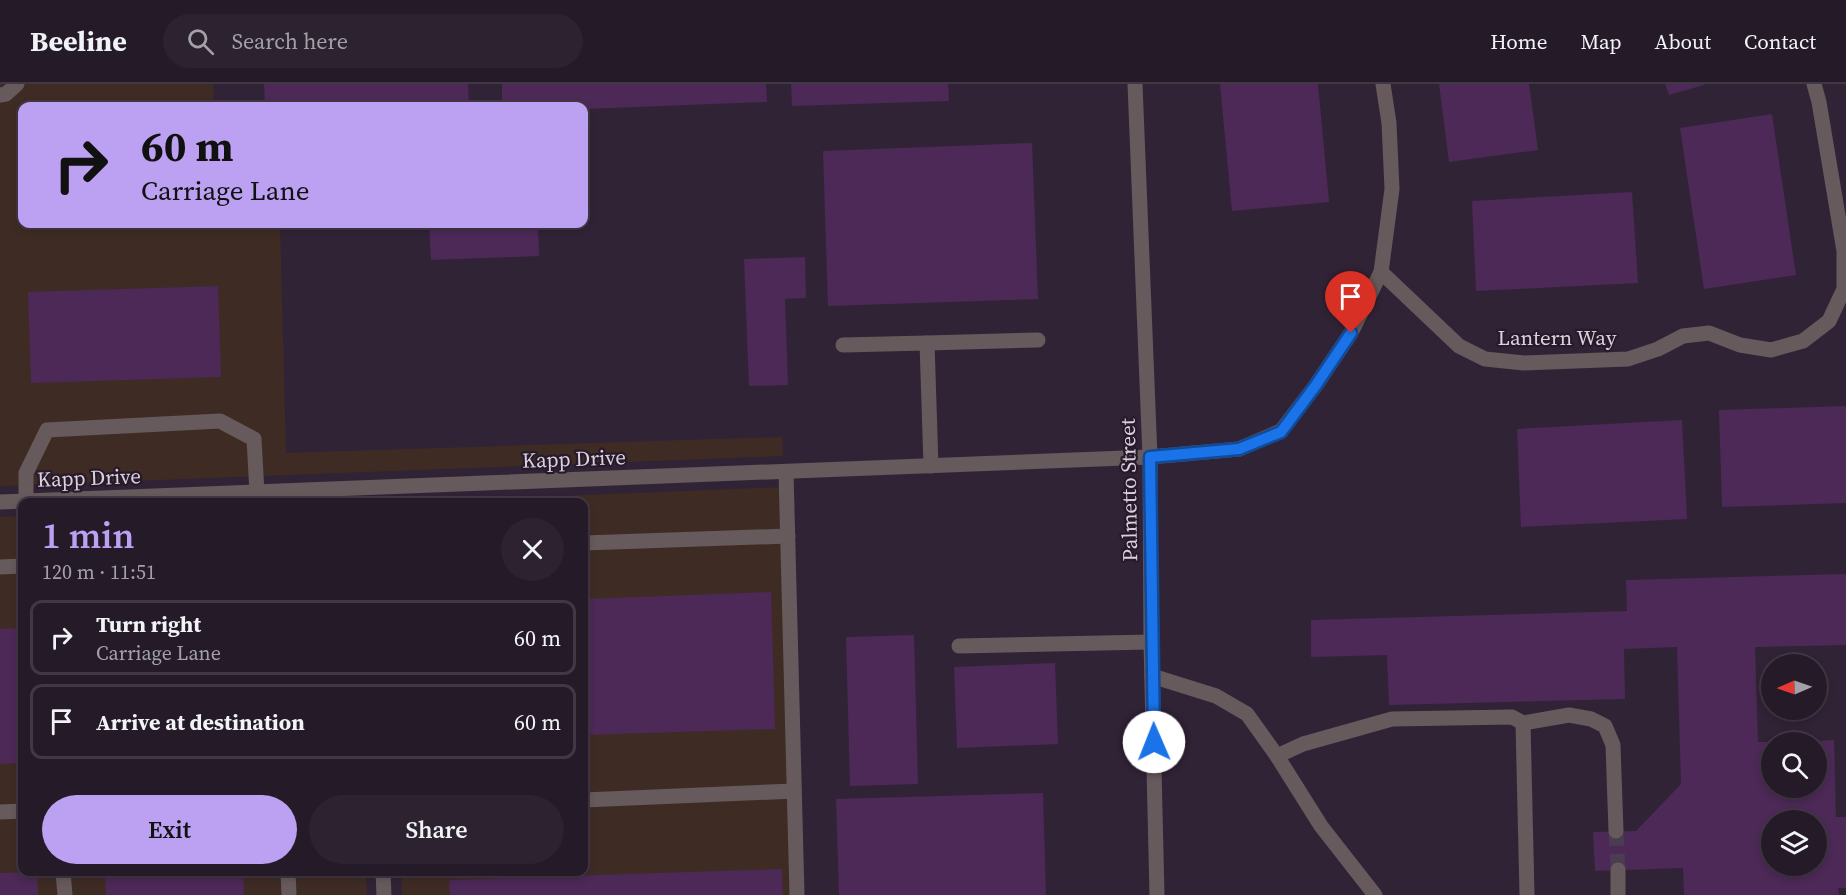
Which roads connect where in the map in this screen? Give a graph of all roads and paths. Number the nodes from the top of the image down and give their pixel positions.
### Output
1 (17, 84) edge
2 (1135, 84) edge
3 (1383, 84) edge
4 (1814, 84) edge
5 (0, 95) edge
6 (1382, 273) junction
7 (1038, 340) dead end
8 (927, 343) junction
9 (843, 345) dead end
10 (1150, 457) junction
11 (931, 466) junction
12 (786, 472) junction
13 (257, 493) junction
14 (372, 496) edge
15 (278, 497) edge
16 (26, 498) edge
17 (126, 498) edge
18 (18, 501) edge
19 (0, 502) edge
20 (788, 536) junction
21 (588, 543) edge
22 (18, 566) edge
23 (0, 567) edge
24 (1151, 642) junction
25 (959, 646) dead end
26 (1152, 676) junction
27 (1523, 723) junction
28 (1277, 756) junction
29 (794, 791) junction
30 (588, 800) edge
31 (18, 811) edge
32 (0, 812) edge
33 (1616, 831) tunnel mouth
34 (1618, 870) tunnel mouth
35 (63, 876) edge
36 (288, 876) edge
37 (383, 876) edge
38 (64, 895) edge
39 (289, 895) edge
40 (384, 895) edge
41 (797, 895) edge
42 (1157, 895) edge
43 (1375, 895) edge
44 (1527, 895) edge
45 (1618, 895) edge

1 - 5 street
2 - 10 street, Palmetto Street
3 - 6 street
4 - 6 street, Lantern Way
6 - 10 street, Kapp Drive
7 - 8 street
8 - 9 street
8 - 11 street
10 - 11 street, Kapp Drive
10 - 24 street, Palmetto Street
11 - 12 street, Kapp Drive
12 - 14 street, Kapp Drive
12 - 20 street
13 - 15 street, Kapp Drive
13 - 16 street
13 - 17 street, Kapp Drive
14 - 15 street, Kapp Drive
18 - 19 street, Kapp Drive
20 - 21 street
20 - 29 street
22 - 23 street
24 - 25 street
24 - 26 street, Palmetto Street
26 - 28 street
26 - 42 street, Palmetto Street
27 - 28 street
27 - 33 street
27 - 44 street
28 - 43 street
29 - 30 street
29 - 41 street
31 - 32 street
34 - 45 street
35 - 38 street
36 - 39 street
37 - 40 street

